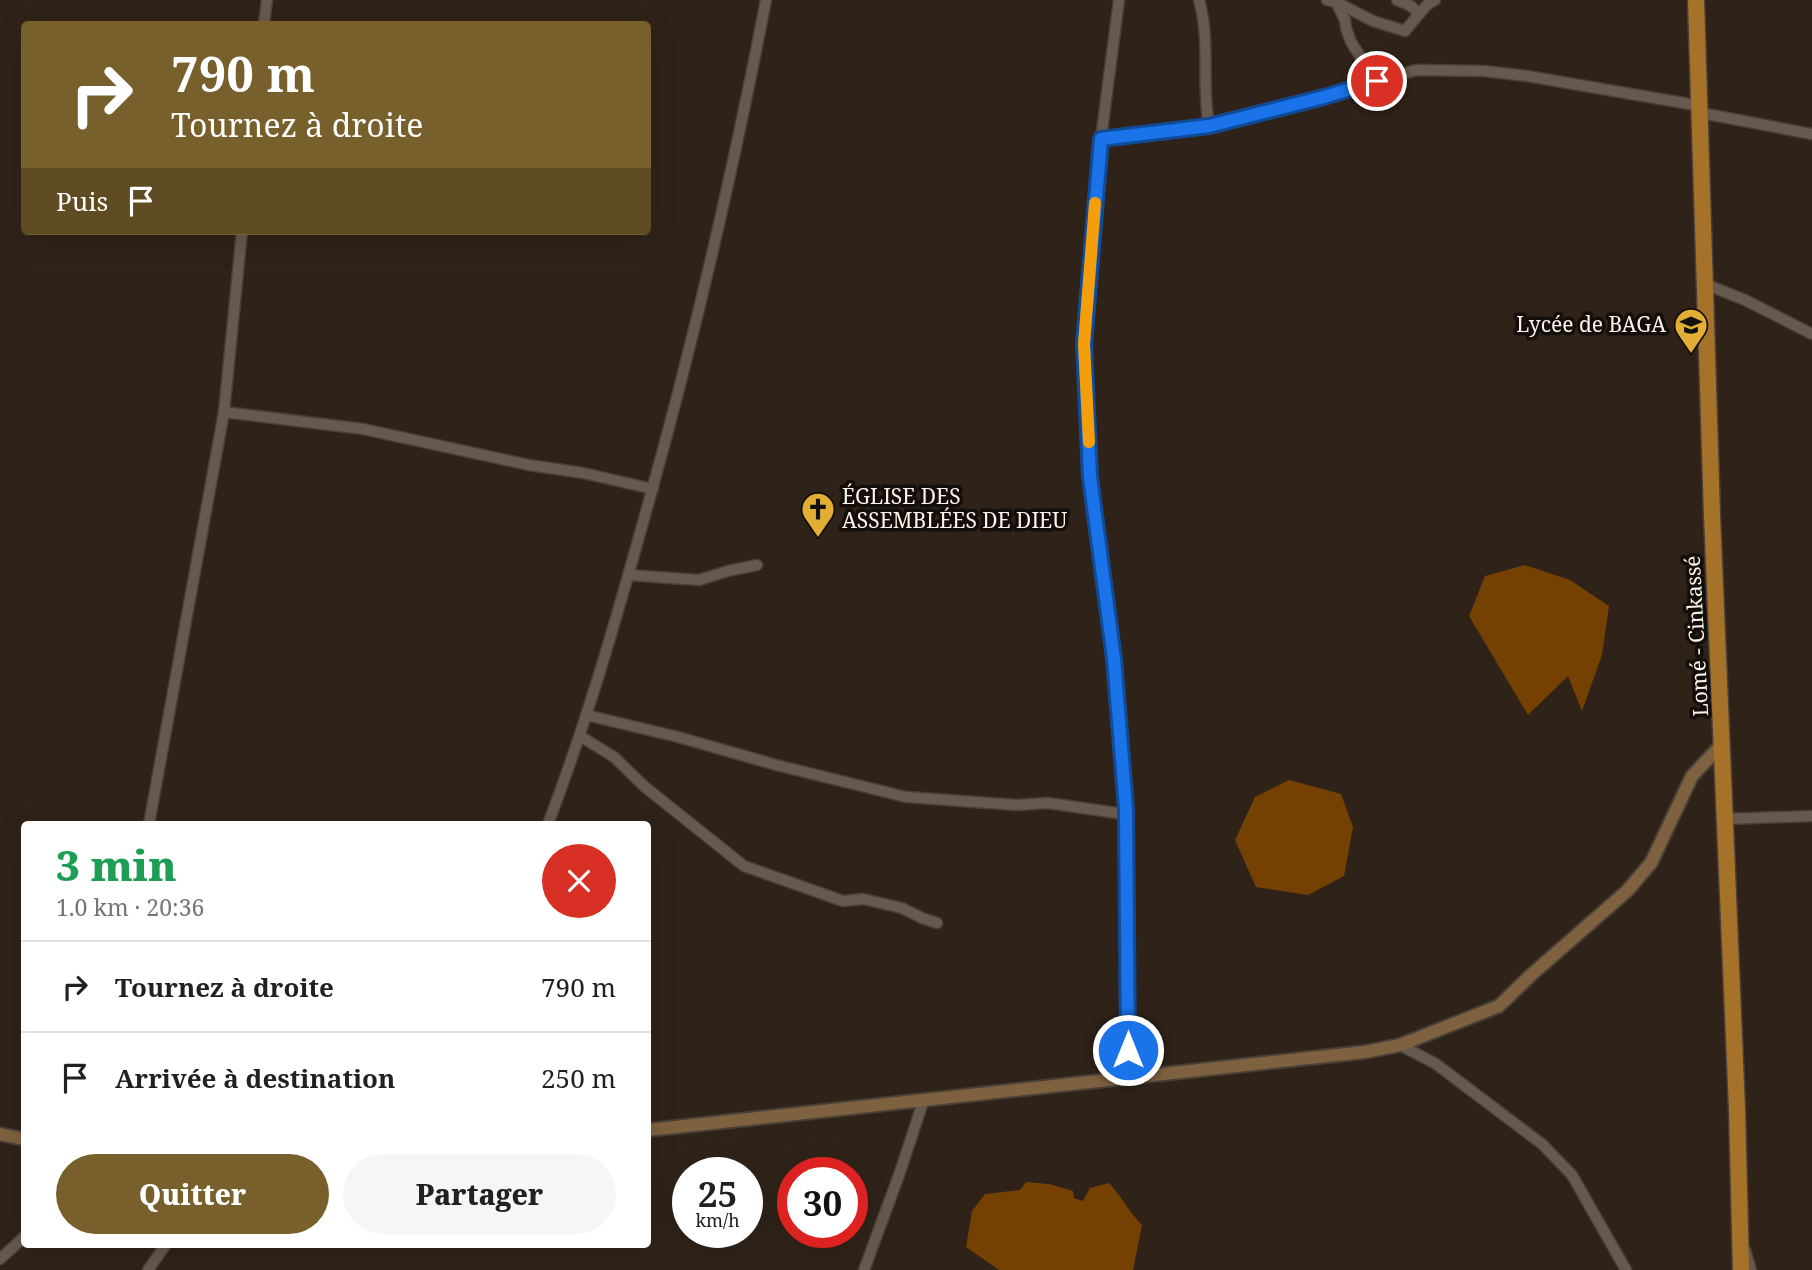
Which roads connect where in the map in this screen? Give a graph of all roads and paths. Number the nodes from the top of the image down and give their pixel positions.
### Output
1 (267, 0) edge
2 (766, 0) edge
3 (1119, 0) edge
4 (1199, 0) edge
5 (1397, 0) edge
6 (1435, 0) edge
7 (1696, 0) edge
8 (1331, 1) edge
9 (1419, 14) junction
10 (264, 21) edge
11 (1377, 81) junction
12 (1701, 110) junction
13 (1209, 126) junction
14 (1812, 134) edge
15 (1101, 139) junction
16 (242, 235) edge
17 (1705, 284) junction
18 (1812, 334) edge
19 (224, 412) junction
20 (653, 489) junction
21 (757, 565) dead end
22 (628, 575) junction
23 (586, 715) junction
24 (580, 736) junction
25 (1723, 743) junction
26 (1126, 809) junction
27 (1812, 816) edge
28 (1725, 819) junction
29 (150, 821) edge
30 (549, 821) edge
31 (937, 923) dead end
32 (1400, 1045) junction
33 (1128, 1077) junction
34 (924, 1099) junction
35 (651, 1129) edge
36 (0, 1134) edge
37 (21, 1138) edge
38 (21, 1240) edge
39 (1740, 1244) junction
40 (163, 1248) edge
41 (0, 1259) edge
42 (148, 1270) edge
43 (864, 1270) edge
44 (1626, 1270) edge
45 (1741, 1270) edge
46 (1751, 1270) edge

1 - 10 street
2 - 20 street
3 - 15 street
4 - 13 street
5 - 9 street
6 - 9 street
7 - 12 highway, Lomé - Cinkassé
8 - 9 street
8 - 11 street
11 - 12 street
11 - 13 street
12 - 14 street
12 - 17 highway, Lomé - Cinkassé
13 - 15 street
15 - 26 street
16 - 19 street
17 - 18 street
17 - 25 highway, Lomé - Cinkassé
19 - 20 street
19 - 29 street
20 - 22 street
21 - 22 street
22 - 23 street
23 - 24 street
23 - 26 street
24 - 30 street
24 - 31 street
25 - 28 highway, Lomé - Cinkassé
25 - 32 main road
26 - 33 street
27 - 28 street
28 - 39 highway, Lomé - Cinkassé
32 - 33 main road
32 - 44 street
33 - 34 main road
34 - 35 main road
34 - 43 street
36 - 37 main road
38 - 41 street
39 - 45 highway, Lomé - Cinkassé
39 - 46 street
40 - 42 street

